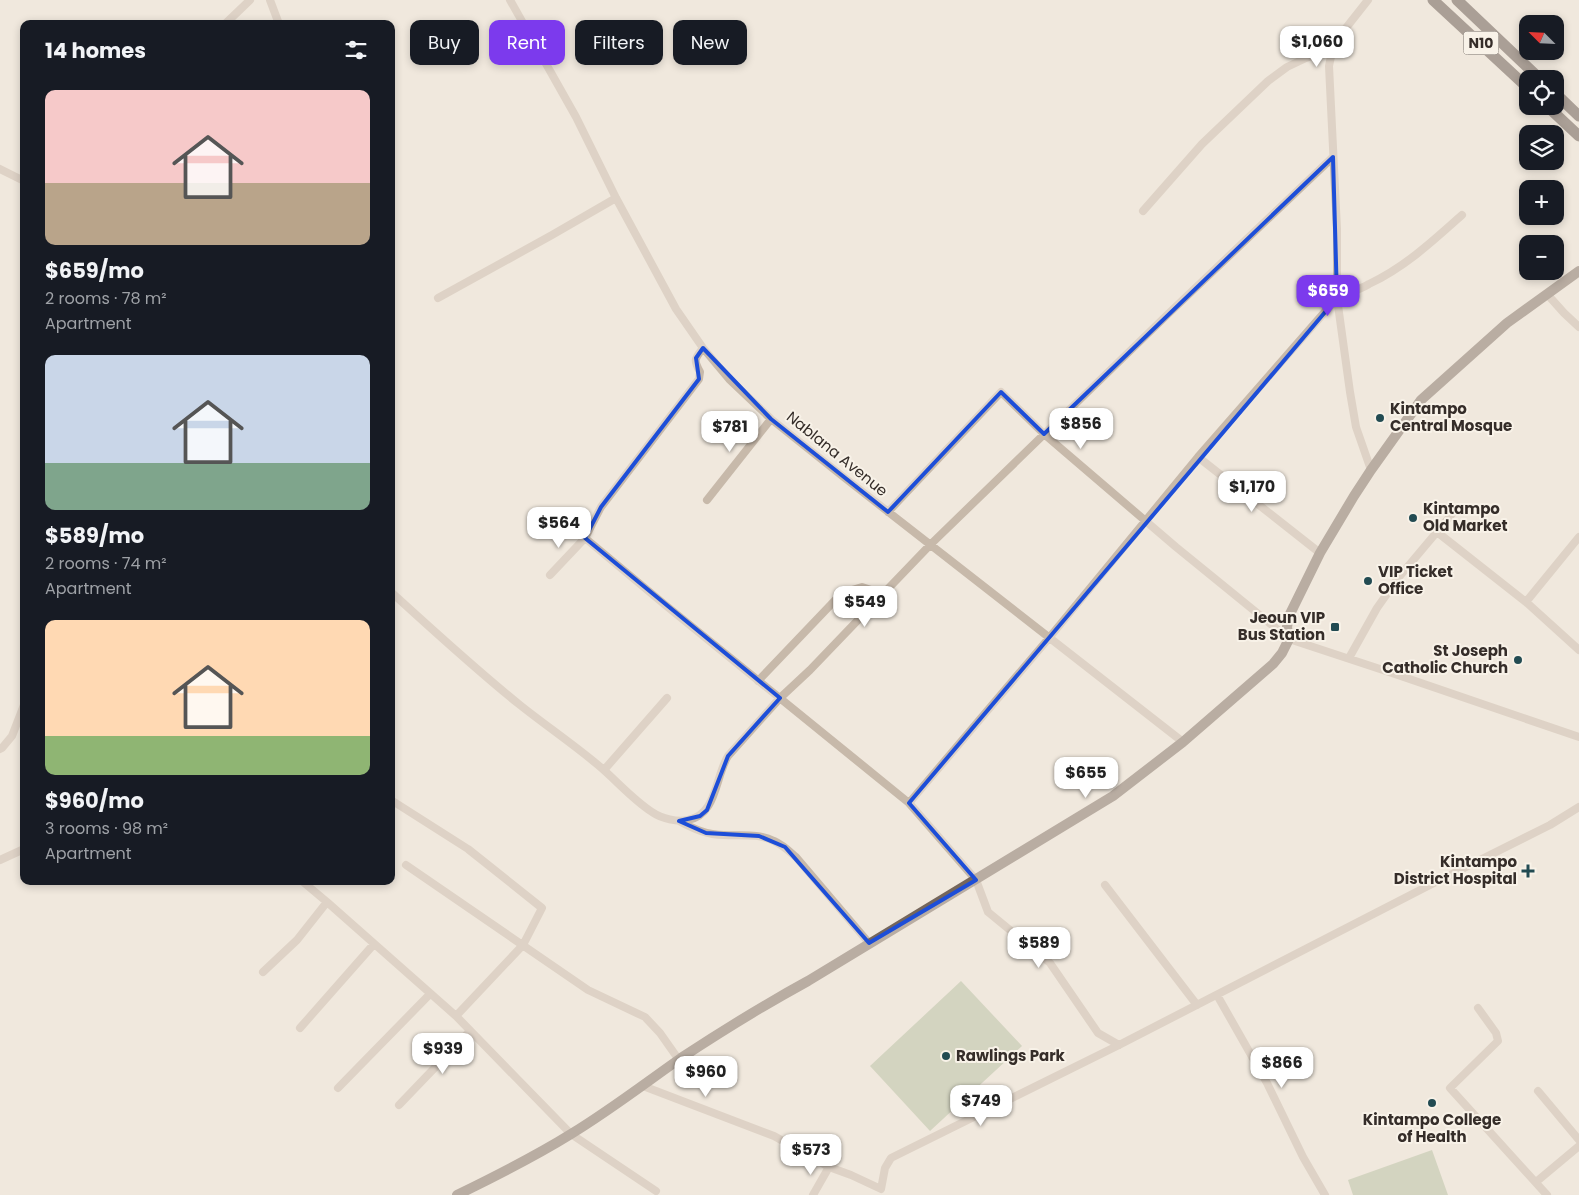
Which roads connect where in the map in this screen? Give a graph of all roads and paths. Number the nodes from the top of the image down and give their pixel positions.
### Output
1 (250, 0) edge
2 (270, 0) edge
3 (510, 0) edge
4 (1368, 0) edge
5 (1433, 0) edge
6 (1457, 0) edge
7 (229, 20) edge
8 (278, 20) edge
9 (1333, 47) junction
10 (1531, 70) edge
11 (1519, 80) edge
12 (1564, 102) edge
13 (1557, 115) edge
14 (1579, 116) edge
15 (1579, 136) edge
16 (1333, 157) junction
17 (0, 169) edge
18 (20, 179) edge
19 (616, 198) junction
20 (1143, 211) dead end
21 (1462, 215) dead end
22 (1579, 271) edge
23 (1547, 294) junction
24 (438, 298) dead end
25 (1337, 298) junction
26 (1579, 327) edge
27 (703, 348) junction
28 (771, 419) junction
29 (1044, 434) junction
30 (1198, 457) junction
31 (1370, 470) junction
32 (707, 500) dead end
33 (888, 512) junction
34 (1452, 514) dead end
35 (1147, 520) junction
36 (1437, 532) junction
37 (1579, 537) edge
38 (585, 538) junction
39 (930, 545) junction
40 (1320, 553) junction
41 (550, 575) dead end
42 (883, 594) junction
43 (395, 596) edge
44 (1526, 602) junction
45 (1048, 638) junction
46 (1289, 639) junction
47 (1579, 650) edge
48 (1349, 658) junction
49 (758, 681) junction
50 (667, 698) dead end
51 (780, 698) junction
52 (20, 715) edge
53 (1579, 737) edge
54 (1182, 742) junction
55 (0, 748) edge
56 (604, 770) junction
57 (395, 803) edge
58 (908, 803) junction
59 (1579, 806) edge
60 (679, 821) junction
61 (20, 851) edge
62 (0, 860) edge
63 (406, 865) dead end
64 (976, 880) junction
65 (307, 885) edge
66 (1105, 885) dead end
67 (327, 902) junction
68 (869, 943) junction
69 (374, 944) junction
70 (523, 945) junction
71 (263, 972) dead end
72 (430, 994) junction
73 (1217, 995) junction
74 (1197, 1005) junction
75 (1478, 1008) dead end
76 (456, 1016) junction
77 (300, 1028) dead end
78 (470, 1031) junction
79 (1119, 1045) junction
80 (679, 1060) junction
81 (642, 1086) junction
82 (338, 1088) dead end
83 (1538, 1091) dead end
84 (399, 1104) dead end
85 (571, 1134) junction
86 (1579, 1140) edge
87 (1579, 1146) edge
88 (828, 1167) junction
89 (1536, 1182) junction
90 (656, 1191) dead end
91 (884, 1192) edge
92 (457, 1195) edge
93 (813, 1195) edge
94 (1325, 1195) edge
95 (1547, 1195) edge

1 - 7 street
2 - 8 street
3 - 19 street, Nablana Avenue
4 - 9 street
5 - 11 highway, N10
6 - 10 highway, N10
9 - 16 street
9 - 20 street
12 - 14 highway
13 - 15 highway
16 - 25 street
16 - 29 street
17 - 18 street
19 - 24 street
19 - 27 street, Nablana Avenue
21 - 25 street
22 - 23 main road
23 - 26 street
23 - 31 main road
25 - 30 street
25 - 31 street
27 - 28 street, Nablana Avenue
27 - 38 street
28 - 32 street
28 - 33 street, Nablana Avenue
29 - 33 street
29 - 35 street
29 - 39 street
30 - 35 street
30 - 40 street
31 - 40 main road
33 - 39 street, Nablana Avenue
34 - 36 street
35 - 45 street
35 - 46 street
36 - 44 street
36 - 48 street
37 - 44 street
38 - 41 street
38 - 49 street
39 - 42 street
39 - 45 street, Nablana Avenue
40 - 46 main road
42 - 49 street
42 - 51 street
43 - 56 street
44 - 47 street
45 - 54 street, Nablana Avenue
45 - 58 street
46 - 48 street
46 - 54 main road
48 - 53 street
49 - 51 street
50 - 56 street
51 - 58 street
51 - 60 street
52 - 55 street
54 - 64 main road
56 - 60 street
57 - 70 street
58 - 64 street
59 - 73 street
60 - 68 street
61 - 62 street
63 - 70 street
64 - 68 main road
64 - 79 street
65 - 67 street
66 - 74 street
67 - 69 street
67 - 71 street
68 - 80 main road
69 - 72 street
69 - 77 street
70 - 76 street
70 - 80 street
72 - 76 street
72 - 82 street
73 - 74 street
73 - 94 street
74 - 79 street
75 - 89 street
76 - 78 street
78 - 84 street
78 - 85 street
79 - 91 street
80 - 81 main road
81 - 85 main road
81 - 88 street
83 - 86 street
85 - 90 street
85 - 92 main road
87 - 89 street
88 - 91 street
88 - 93 street
89 - 95 street

